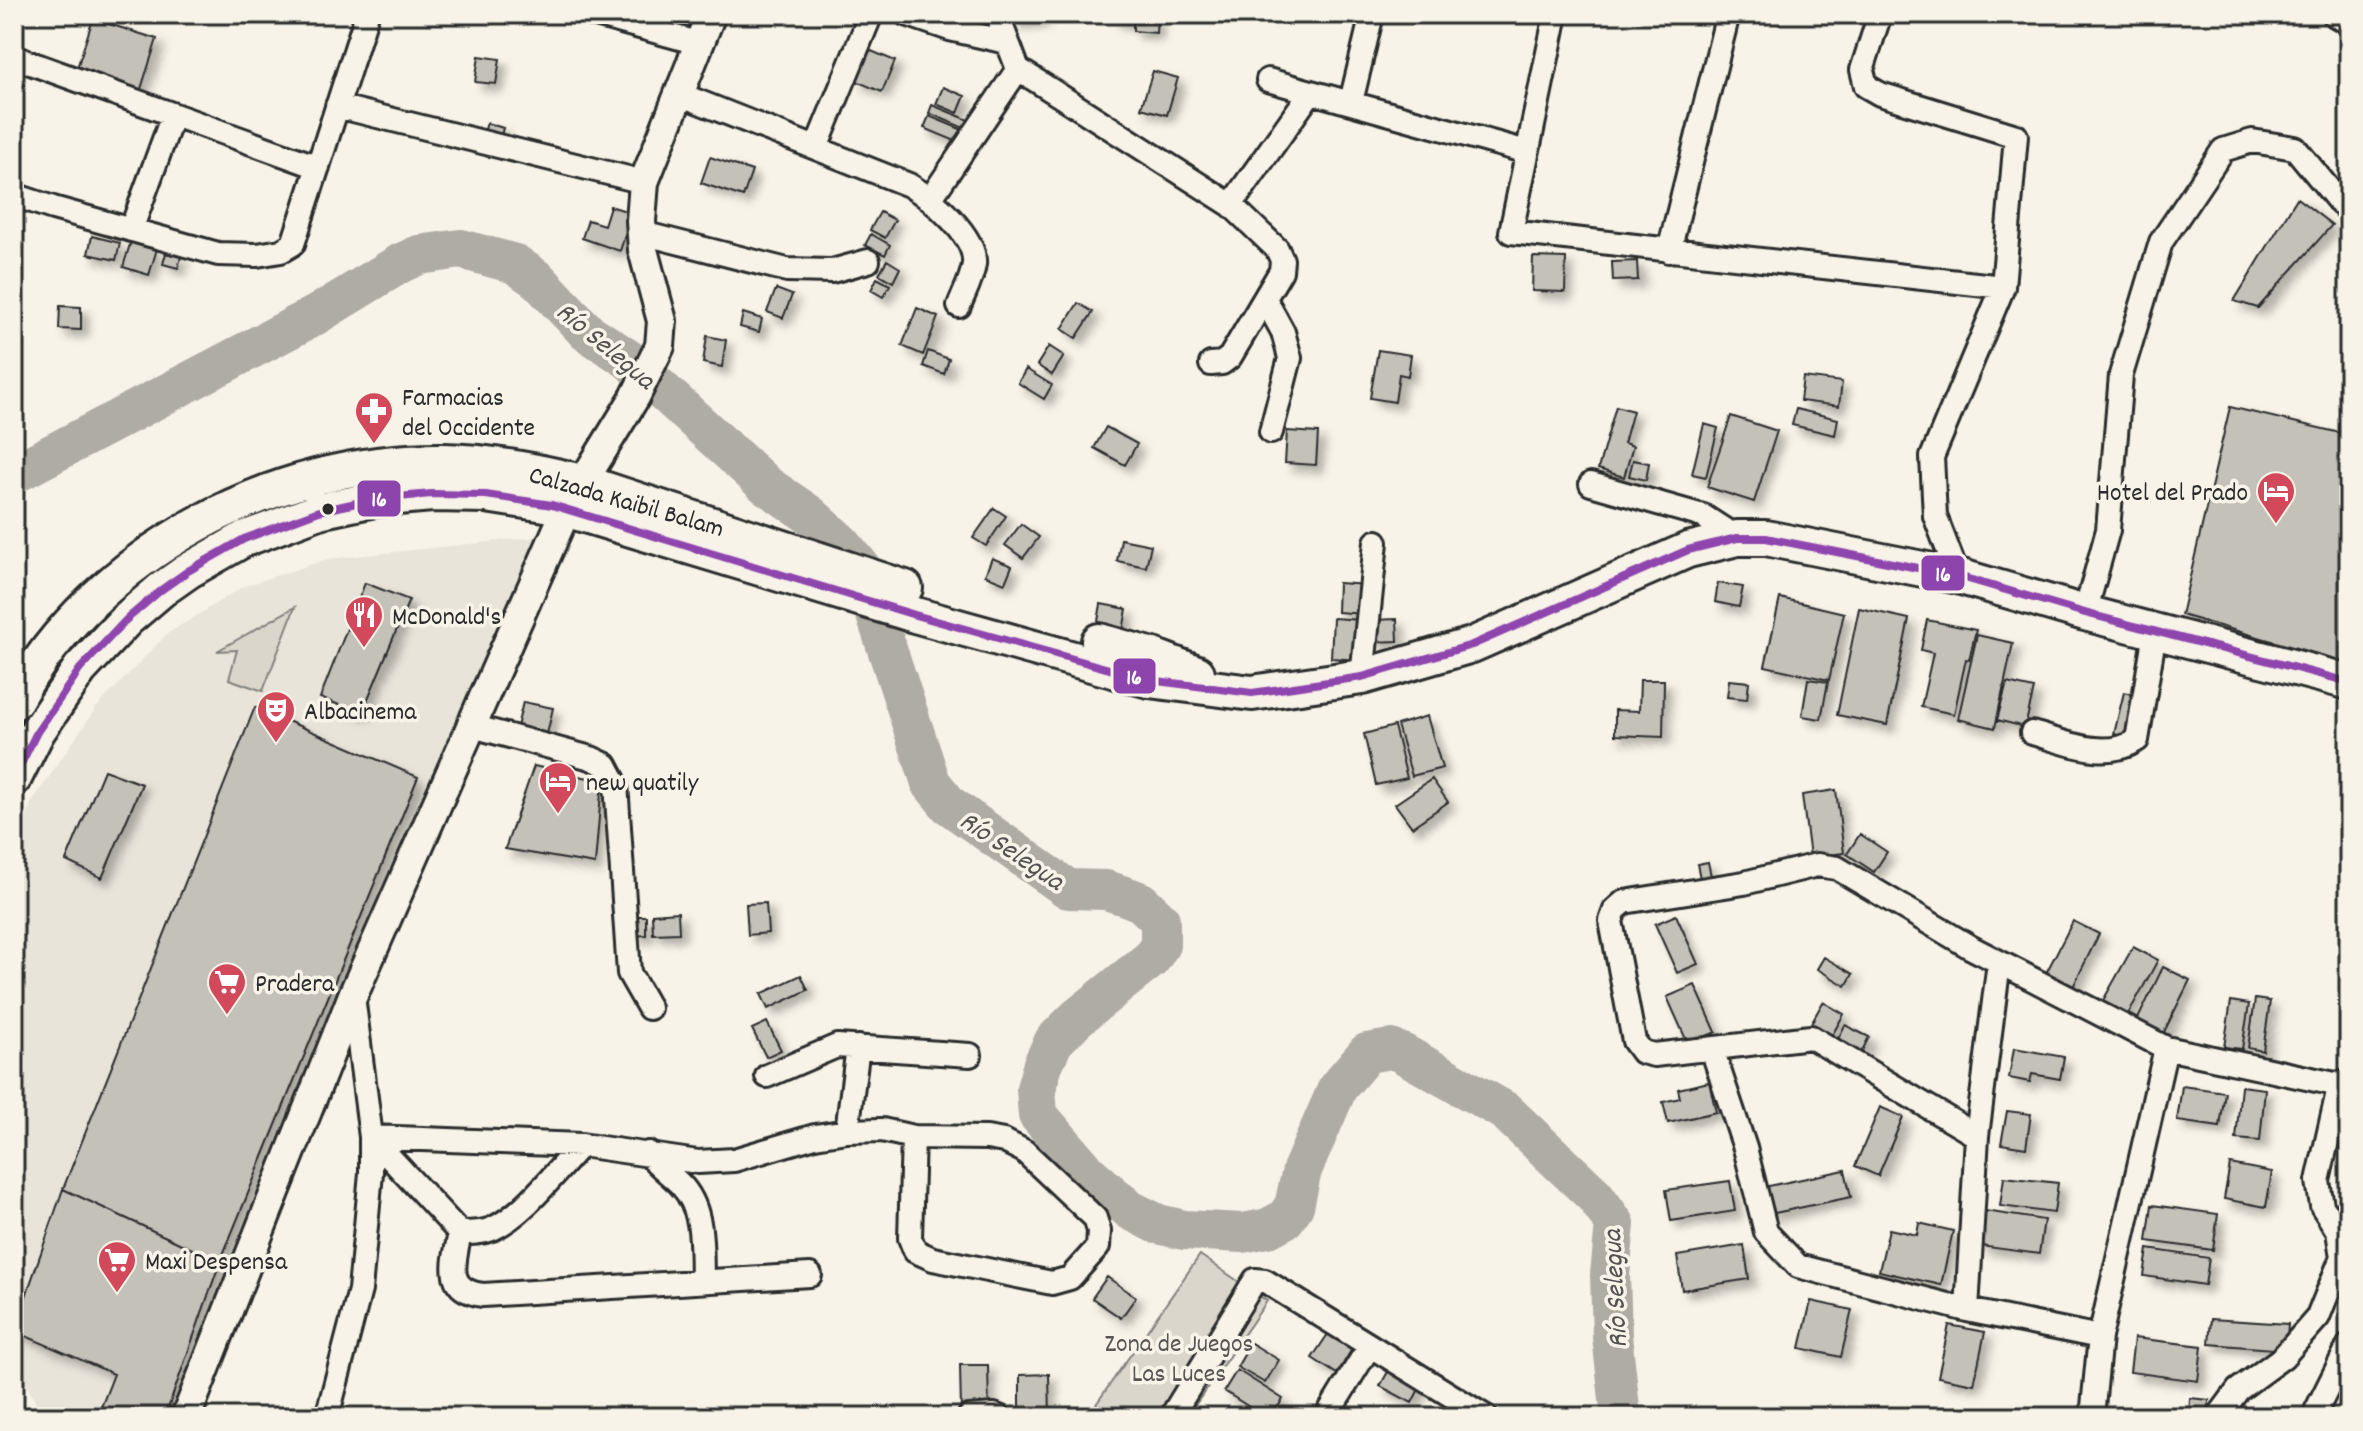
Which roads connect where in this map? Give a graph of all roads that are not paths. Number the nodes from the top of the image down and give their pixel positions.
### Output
1 (367, 14) edge
2 (592, 14) edge
3 (711, 14) edge
4 (871, 14) edge
5 (906, 14) edge
6 (997, 14) edge
7 (1372, 14) edge
8 (1556, 14) edge
9 (1728, 14) edge
10 (1880, 14) edge
11 (2333, 14) edge
12 (2349, 23) edge
13 (1007, 42) junction
14 (698, 43) junction
15 (15, 60) edge
16 (1018, 69) junction
17 (1268, 80) dead end
18 (1311, 92) junction
19 (679, 94) junction
20 (1351, 102) junction
21 (337, 106) junction
22 (173, 115) junction
23 (816, 148) junction
24 (1527, 152) junction
25 (318, 167) junction
26 (644, 182) junction
27 (14, 195) edge
28 (931, 198) junction
29 (1231, 205) junction
30 (2349, 209) edge
31 (131, 230) junction
32 (642, 233) junction
33 (1669, 251) junction
34 (868, 261) dead end
35 (2003, 287) junction
36 (1265, 299) junction
37 (959, 306) dead end
38 (1211, 364) dead end
39 (1271, 432) dead end
40 (1591, 484) dead end
41 (575, 495) junction
42 (1737, 538) junction
43 (1376, 542) dead end
44 (1958, 576) junction
45 (2085, 613) junction
46 (2155, 632) junction
47 (1362, 677) junction
48 (2349, 682) edge
49 (14, 702) edge
50 (472, 726) junction
51 (2032, 733) dead end
52 (14, 778) edge
53 (1999, 962) junction
54 (353, 995) junction
55 (649, 1008) dead end
56 (858, 1047) junction
57 (2166, 1048) junction
58 (1712, 1049) junction
59 (970, 1055) dead end
60 (767, 1076) dead end
61 (2345, 1085) edge
62 (847, 1131) junction
63 (1977, 1136) junction
64 (371, 1137) junction
65 (913, 1137) junction
66 (581, 1145) junction
67 (648, 1153) junction
68 (460, 1233) junction
69 (810, 1275) dead end
70 (702, 1281) junction
71 (1967, 1310) junction
72 (2100, 1337) junction
73 (2349, 1345) edge
74 (1369, 1347) junction
75 (186, 1417) edge
76 (327, 1417) edge
77 (969, 1417) edge
78 (999, 1417) edge
79 (1171, 1417) edge
80 (1326, 1417) edge
81 (1486, 1417) edge
82 (2092, 1417) edge
83 (2218, 1417) edge
84 (2316, 1417) edge

1 - 21 street
2 - 14 street
3 - 14 street
4 - 23 street
5 - 13 street
6 - 13 street
7 - 20 street
8 - 24 street
9 - 33 street
10 - 35 street
11 - 12 street
13 - 16 street
14 - 19 street
15 - 22 street
16 - 28 street
16 - 29 street
17 - 18 street
18 - 20 street
18 - 29 street
19 - 23 street
19 - 26 street
20 - 24 street
21 - 25 street
21 - 26 street
22 - 25 street
22 - 31 street
23 - 28 street
24 - 33 street
25 - 31 street
26 - 32 street
27 - 31 street
28 - 37 street
29 - 36 street
30 - 45 street
32 - 34 street
32 - 41 street
33 - 35 street
35 - 44 street
36 - 38 street
36 - 39 street
40 - 42 street
41 - 47 main road, Calzada Kaibil Balam
41 - 49 main road, Calzada Kaibil Balam
41 - 50 street
41 - 52 main road, Calzada Kaibil Balam
42 - 44 main road, Calzada Kaibil Balam
42 - 47 main road, Calzada Kaibil Balam
43 - 47 street
44 - 45 main road, Calzada Kaibil Balam
45 - 46 main road, Calzada Kaibil Balam
46 - 48 main road, Calzada Kaibil Balam
46 - 51 street
50 - 54 street
50 - 55 street
53 - 57 street
53 - 58 street
53 - 63 street
54 - 64 street
54 - 75 street
56 - 59 street
56 - 60 street
56 - 62 street
57 - 61 street
57 - 72 street
58 - 63 street
58 - 71 street
61 - 83 street
62 - 65 street
62 - 67 street
63 - 71 street
64 - 66 street
64 - 68 street
64 - 76 street
65 - 65 street
66 - 67 street
66 - 68 street
67 - 70 street
68 - 70 street
69 - 70 street
71 - 72 street
72 - 82 street
73 - 84 street
74 - 79 street
74 - 80 street
74 - 81 street
77 - 78 street

